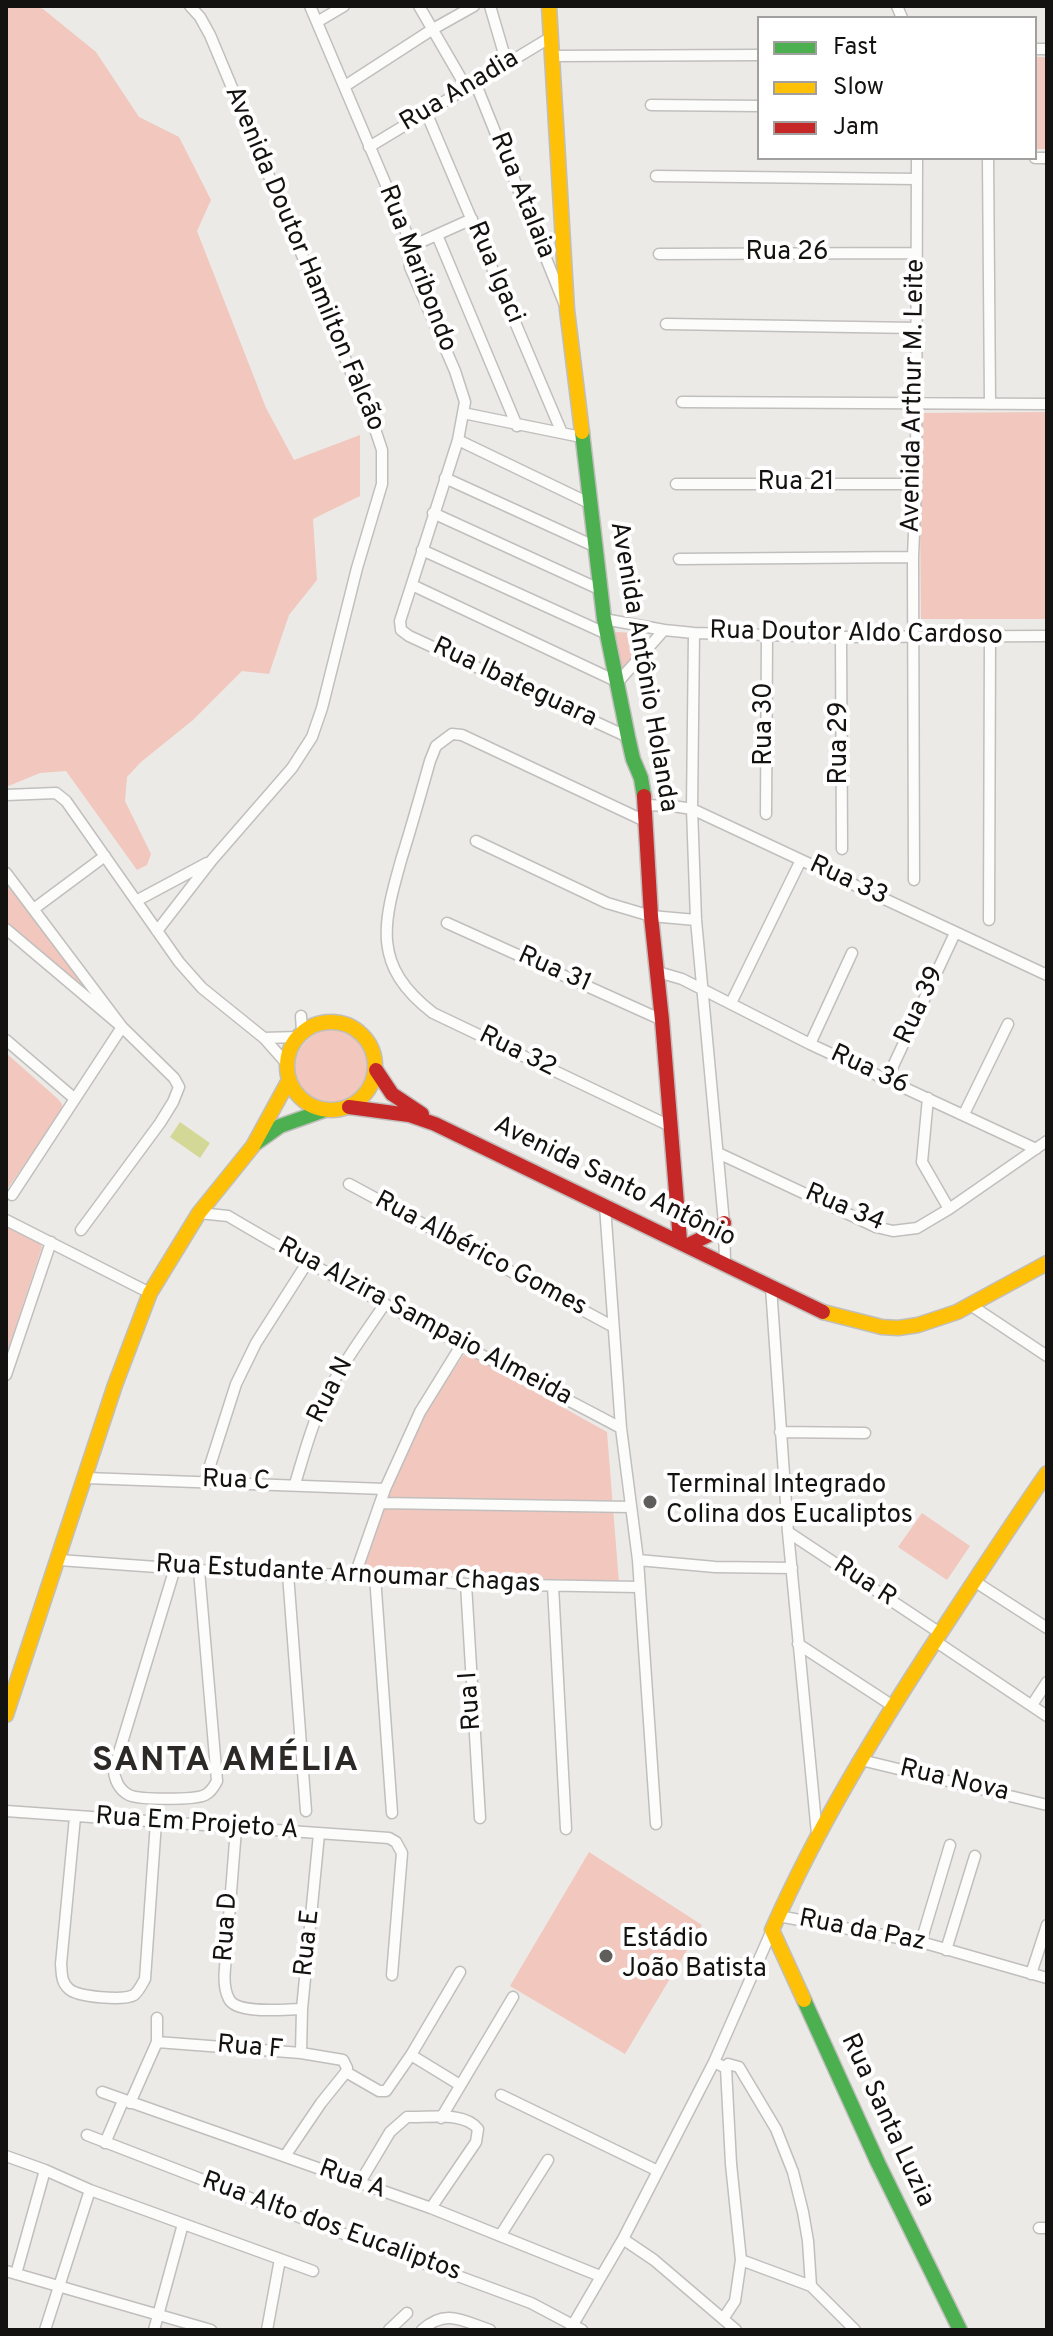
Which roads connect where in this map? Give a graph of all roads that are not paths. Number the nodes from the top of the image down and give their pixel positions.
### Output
1 (190, 6) edge
2 (310, 6) edge
3 (344, 6) edge
4 (419, 6) edge
5 (474, 6) edge
6 (490, 6) edge
7 (549, 6) edge
8 (317, 22) junction
9 (433, 29) junction
10 (551, 37) junction
11 (757, 55) edge
12 (553, 56) junction
13 (507, 64) junction
14 (470, 85) junction
15 (345, 86) junction
16 (651, 105) dead end
17 (757, 106) edge
18 (426, 112) junction
19 (369, 147) junction
20 (917, 160) edge
21 (988, 160) edge
22 (656, 176) dead end
23 (917, 179) junction
24 (472, 219) junction
25 (437, 235) junction
26 (412, 246) junction
27 (916, 253) junction
28 (659, 254) dead end
29 (567, 310) junction
30 (666, 324) dead end
31 (916, 328) junction
32 (682, 402) dead end
33 (915, 403) junction
34 (990, 404) junction
35 (1047, 404) edge
36 (463, 413) junction
37 (517, 426) junction
38 (562, 433) junction
39 (581, 437) junction
40 (458, 440) junction
41 (445, 478) junction
42 (676, 484) dead end
43 (916, 484) junction
44 (589, 503) junction
45 (433, 513) junction
46 (594, 546) junction
47 (422, 550) junction
48 (913, 557) junction
49 (679, 559) dead end
50 (412, 585) junction
51 (599, 589) junction
52 (606, 626) junction
53 (401, 630) joint
54 (664, 630) junction
55 (694, 633) junction
56 (767, 634) junction
57 (915, 635) junction
58 (1047, 636) edge
59 (841, 637) junction
60 (990, 637) junction
61 (618, 682) junction
62 (628, 737) junction
63 (6, 795) edge
64 (645, 805) junction
65 (692, 809) junction
66 (766, 814) dead end
67 (647, 822) junction
68 (476, 841) dead end
69 (842, 849) dead end
70 (105, 856) junction
71 (212, 860) junction
72 (801, 860) junction
73 (6, 873) edge
74 (914, 880) dead end
75 (136, 901) junction
76 (35, 908) junction
77 (651, 916) junction
78 (696, 920) junction
79 (989, 920) dead end
80 (447, 923) dead end
81 (6, 929) edge
82 (157, 931) junction
83 (955, 933) junction
84 (852, 953) dead end
85 (658, 972) junction
86 (1047, 975) edge
87 (702, 989) junction
88 (731, 1003) junction
89 (662, 1020) junction
90 (1008, 1024) dead end
91 (122, 1027) junction
92 (300, 1028) junction
93 (264, 1038) junction
94 (6, 1040) edge
95 (810, 1044) junction
96 (287, 1064) junction
97 (376, 1070) junction
98 (887, 1079) junction
99 (289, 1080) junction
100 (928, 1098) junction
101 (75, 1099) junction
102 (349, 1107) junction
103 (325, 1110) junction
104 (964, 1114) junction
105 (435, 1124) junction
106 (670, 1126) junction
107 (1047, 1141) edge
108 (253, 1146) junction
109 (1036, 1149) junction
110 (718, 1153) junction
111 (349, 1184) dead end
112 (215, 1193) junction
113 (12, 1195) dead end
114 (605, 1206) junction
115 (949, 1209) junction
116 (199, 1213) junction
117 (228, 1216) junction
118 (6, 1220) edge
119 (724, 1223) junction
120 (81, 1230) dead end
121 (51, 1242) junction
122 (684, 1243) junction
123 (307, 1263) junction
124 (725, 1263) junction
125 (1046, 1265) edge
126 (771, 1287) junction
127 (150, 1293) junction
128 (384, 1305) junction
129 (972, 1306) junction
130 (612, 1326) junction
131 (462, 1344) junction
132 (1047, 1356) edge
133 (6, 1375) edge
134 (621, 1428) junction
135 (780, 1432) junction
136 (865, 1433) dead end
137 (1047, 1473) edge
138 (86, 1478) junction
139 (205, 1481) junction
140 (295, 1484) junction
141 (385, 1489) junction
142 (380, 1503) junction
143 (631, 1507) junction
144 (788, 1532) junction
145 (59, 1560) junction
146 (638, 1560) junction
147 (175, 1568) junction
148 (792, 1568) junction
149 (199, 1570) junction
150 (288, 1574) junction
151 (355, 1575) junction
152 (375, 1576) junction
153 (974, 1581) junction
154 (466, 1584) junction
155 (553, 1586) junction
156 (638, 1587) junction
157 (1047, 1628) edge
158 (938, 1637) junction
159 (798, 1644) junction
160 (1047, 1682) edge
161 (10, 1690) edge
162 (1032, 1705) junction
163 (893, 1706) junction
164 (6, 1715) edge
165 (1047, 1716) edge
166 (861, 1760) junction
167 (1047, 1805) edge
168 (6, 1811) edge
169 (306, 1811) dead end
170 (392, 1813) dead end
171 (75, 1817) junction
172 (480, 1818) dead end
173 (156, 1822) junction
174 (656, 1824) dead end
175 (236, 1829) junction
176 (566, 1829) dead end
177 (319, 1834) junction
178 (817, 1834) junction
179 (950, 1845) dead end
180 (975, 1856) dead end
181 (778, 1916) junction
182 (1047, 1925) edge
183 (772, 1930) junction
184 (921, 1942) junction
185 (946, 1950) junction
186 (460, 1972) dead end
187 (1031, 1974) junction
188 (392, 1975) dead end
189 (1047, 1978) edge
190 (513, 1997) dead end
191 (302, 2009) junction
192 (157, 2018) dead end
193 (157, 2042) junction
194 (301, 2053) junction
195 (411, 2055) junction
196 (714, 2062) junction
197 (344, 2066) junction
198 (726, 2068) junction
199 (460, 2085) junction
200 (102, 2092) dead end
201 (501, 2095) dead end
202 (127, 2102) junction
203 (441, 2118) junction
204 (87, 2135) dead end
205 (105, 2143) junction
206 (6, 2156) edge
207 (285, 2156) junction
208 (548, 2160) dead end
209 (45, 2170) junction
210 (658, 2171) junction
211 (359, 2184) junction
212 (90, 2190) junction
213 (431, 2208) junction
214 (183, 2224) junction
215 (500, 2236) junction
216 (623, 2239) junction
217 (280, 2259) junction
218 (741, 2260) junction
219 (313, 2271) dead end
220 (11, 2272) edge
221 (600, 2276) junction
222 (59, 2286) junction
223 (811, 2286) junction
224 (407, 2313) dead end
225 (158, 2314) junction
226 (723, 2319) junction
227 (468, 2327) edge
228 (575, 2328) edge
229 (45, 2330) edge
230 (154, 2330) edge
231 (211, 2330) edge
232 (267, 2330) edge
233 (389, 2330) edge
234 (422, 2330) edge
235 (490, 2330) edge
236 (736, 2330) edge
237 (855, 2330) edge
238 (960, 2330) edge

1 - 71 street, Avenida Doutor Hamilton Falcão
2 - 8 street, Rua Maribondo
3 - 8 street
4 - 9 street, Rua Atalaia
5 - 9 street
6 - 13 street
7 - 10 street, Avenida Antônio Holanda
8 - 15 street, Rua Maribondo
9 - 14 street, Rua Atalaia
9 - 15 street
10 - 12 street, Avenida Antônio Holanda
10 - 13 street, Rua Anadia
11 - 12 street
12 - 29 street, Avenida Antônio Holanda
13 - 14 street, Rua Anadia
14 - 18 street, Rua Anadia
14 - 29 street, Rua Atalaia
15 - 19 street, Rua Maribondo
16 - 17 street
18 - 19 street, Rua Anadia
18 - 24 street, Rua Igaci
19 - 26 street, Rua Maribondo
20 - 23 street, Avenida Arthur M. Leite
21 - 34 street
22 - 23 street
23 - 27 street, Avenida Arthur M. Leite
24 - 25 street
24 - 38 street, Rua Igaci
25 - 26 street
25 - 37 street
26 - 36 street, Rua Maribondo
27 - 28 street, Rua 26
27 - 31 street, Avenida Arthur M. Leite
29 - 39 street, Avenida Antônio Holanda
30 - 31 street
31 - 33 street, Avenida Arthur M. Leite
32 - 33 street
33 - 34 street
33 - 43 street, Avenida Arthur M. Leite
34 - 35 street
36 - 37 street
36 - 40 street, Rua Maribondo
37 - 38 street
38 - 39 street
39 - 44 street, Avenida Antônio Holanda
40 - 41 street, Rua Maribondo
40 - 44 street
41 - 45 street, Rua Maribondo
41 - 46 street
42 - 43 street, Rua 21
43 - 48 street, Avenida Arthur M. Leite
44 - 46 street, Avenida Antônio Holanda
45 - 47 street, Rua Maribondo
45 - 51 street
46 - 51 street, Avenida Antônio Holanda
47 - 50 street, Rua Maribondo
47 - 52 street, Rua Doutor Aldo Cardoso
48 - 49 street
48 - 57 street, Avenida Arthur M. Leite
50 - 53 street, Rua Maribondo
50 - 61 street
51 - 52 street, Avenida Antônio Holanda
52 - 54 street, Rua Doutor Aldo Cardoso
52 - 61 street, Avenida Antônio Holanda
53 - 62 street, Rua Ibateguara
54 - 55 street, Rua Doutor Aldo Cardoso
54 - 61 street
55 - 56 street, Rua Doutor Aldo Cardoso
55 - 65 street
56 - 59 street, Rua Doutor Aldo Cardoso
56 - 66 street, Rua 30
57 - 59 street, Rua Doutor Aldo Cardoso
57 - 60 street, Rua Doutor Aldo Cardoso
57 - 74 street, Avenida Arthur M. Leite
58 - 60 street, Rua Doutor Aldo Cardoso
59 - 69 street, Rua 29
60 - 79 street
61 - 62 street, Avenida Antônio Holanda
62 - 64 street, Avenida Antônio Holanda
63 - 70 street
64 - 65 street, Rua 33
64 - 67 street, Avenida Antônio Holanda
65 - 72 street, Rua 33
65 - 78 street
67 - 77 street, Avenida Antônio Holanda
67 - 106 street, Rua 32
68 - 77 street
70 - 75 street
70 - 76 street
71 - 75 street, Avenida Doutor Hamilton Falcão
71 - 82 street, Avenida Doutor Hamilton Falcão
72 - 83 street, Rua 33
72 - 88 street
73 - 76 street
75 - 82 street
76 - 91 street
77 - 78 street
77 - 85 street, Avenida Antônio Holanda
78 - 87 street
80 - 89 street, Rua 31
81 - 91 street
82 - 93 street
83 - 86 street, Rua 33
83 - 98 street, Rua 39
84 - 95 street
85 - 87 street, Rua 36
85 - 89 street, Avenida Antônio Holanda
87 - 88 street, Rua 36
87 - 110 street
88 - 95 street, Rua 36
89 - 106 street, Avenida Antônio Holanda
90 - 104 street
91 - 101 street
91 - 120 street
92 - 93 street
92 - 96 street
92 - 97 street
93 - 96 street
94 - 101 street
95 - 98 street, Rua 36
96 - 99 street
97 - 102 street
97 - 105 street, Avenida Santo Antônio
98 - 100 street, Rua 36
99 - 103 street
99 - 108 street
100 - 104 street, Rua 36
100 - 115 street
101 - 113 street
102 - 103 street
102 - 105 street, Avenida Santo Antônio
103 - 108 street
104 - 109 street, Rua 36
105 - 114 street, Avenida Santo Antônio
106 - 122 street, Avenida Antônio Holanda
107 - 109 street, Rua 34
108 - 112 street
109 - 115 street, Rua 34
110 - 115 street, Rua 34
110 - 119 street
111 - 130 street, Rua Albérico Gomes
112 - 116 street
112 - 117 street, Rua Alzira Sampaio Almeida
114 - 122 street, Avenida Santo Antônio
114 - 130 street
116 - 117 street, Rua Alzira Sampaio Almeida
116 - 127 street
117 - 123 street, Rua Alzira Sampaio Almeida
118 - 121 street
119 - 122 street
119 - 124 street
121 - 127 street
121 - 133 street
122 - 124 street, Avenida Santo Antônio
123 - 128 street, Rua Alzira Sampaio Almeida
123 - 139 street
124 - 126 street, Avenida Santo Antônio
125 - 129 street, Avenida Santo Antônio
126 - 129 street, Avenida Santo Antônio
126 - 135 street
127 - 138 street
128 - 131 street, Rua Alzira Sampaio Almeida
128 - 140 street, Rua N
129 - 132 street
130 - 134 street
131 - 134 street, Rua Alzira Sampaio Almeida
131 - 141 street
134 - 143 street
135 - 136 street
135 - 144 street
137 - 153 street
138 - 139 street, Rua C
138 - 145 street
139 - 140 street, Rua C
140 - 141 street, Rua C
141 - 142 street
142 - 143 street
142 - 151 street
143 - 146 street
144 - 148 street
144 - 158 street, Rua R
145 - 147 street, Rua Estudante Arnoumar Chagas
145 - 161 street
146 - 148 street
146 - 156 street
147 - 149 street, Rua Estudante Arnoumar Chagas
147 - 149 street
148 - 159 street
149 - 150 street, Rua Estudante Arnoumar Chagas
150 - 151 street, Rua Estudante Arnoumar Chagas
150 - 169 street
151 - 152 street, Rua Estudante Arnoumar Chagas
152 - 154 street, Rua Estudante Arnoumar Chagas
152 - 170 street
153 - 157 street
153 - 158 street
154 - 155 street, Rua Estudante Arnoumar Chagas
154 - 172 street, Rua I
155 - 156 street, Rua Estudante Arnoumar Chagas
155 - 176 street
156 - 174 street
158 - 162 street, Rua R
158 - 163 street
159 - 163 street
159 - 178 street
160 - 162 street
161 - 164 street
162 - 165 street, Rua R
163 - 166 street
166 - 167 street, Rua Nova
166 - 178 street
168 - 171 street, Rua Em Projeto A
171 - 173 street, Rua Em Projeto A
171 - 173 street
173 - 175 street, Rua Em Projeto A
175 - 177 street, Rua Em Projeto A
175 - 191 street, Rua D
177 - 188 street, Rua Em Projeto A
177 - 191 street, Rua E
178 - 181 street
179 - 184 street
180 - 185 street, Rua da Paz
181 - 183 street
181 - 184 street, Rua da Paz
182 - 187 street
183 - 196 street
183 - 238 street, Rua Santa Luzia
184 - 185 street, Rua da Paz
185 - 187 street, Rua da Paz
186 - 195 street, Rua F
187 - 189 street, Rua da Paz
190 - 199 street
191 - 194 street, Rua E
192 - 193 street
193 - 194 street, Rua F
193 - 202 street
194 - 197 street, Rua F
195 - 197 street, Rua F
195 - 199 street
196 - 198 street
196 - 210 street
197 - 207 street
198 - 218 street
198 - 223 street
199 - 203 street
200 - 202 street, Rua A
201 - 210 street
202 - 205 street
202 - 207 street, Rua A
203 - 211 street
203 - 213 street
204 - 205 street, Rua Alto dos Eucaliptos
205 - 228 street, Rua Alto dos Eucaliptos
206 - 209 street
207 - 211 street, Rua A
208 - 215 street
209 - 212 street
209 - 220 street
210 - 216 street
211 - 213 street, Rua A
212 - 214 street
212 - 222 street
213 - 215 street, Rua A
214 - 217 street
214 - 225 street
215 - 221 street, Rua A
216 - 221 street
216 - 226 street
217 - 219 street
217 - 232 street
218 - 223 street
218 - 226 street
220 - 222 street
221 - 228 street
222 - 225 street
222 - 229 street
223 - 237 street
224 - 233 street
225 - 230 street
225 - 231 street
226 - 236 street
227 - 234 street
227 - 235 street

